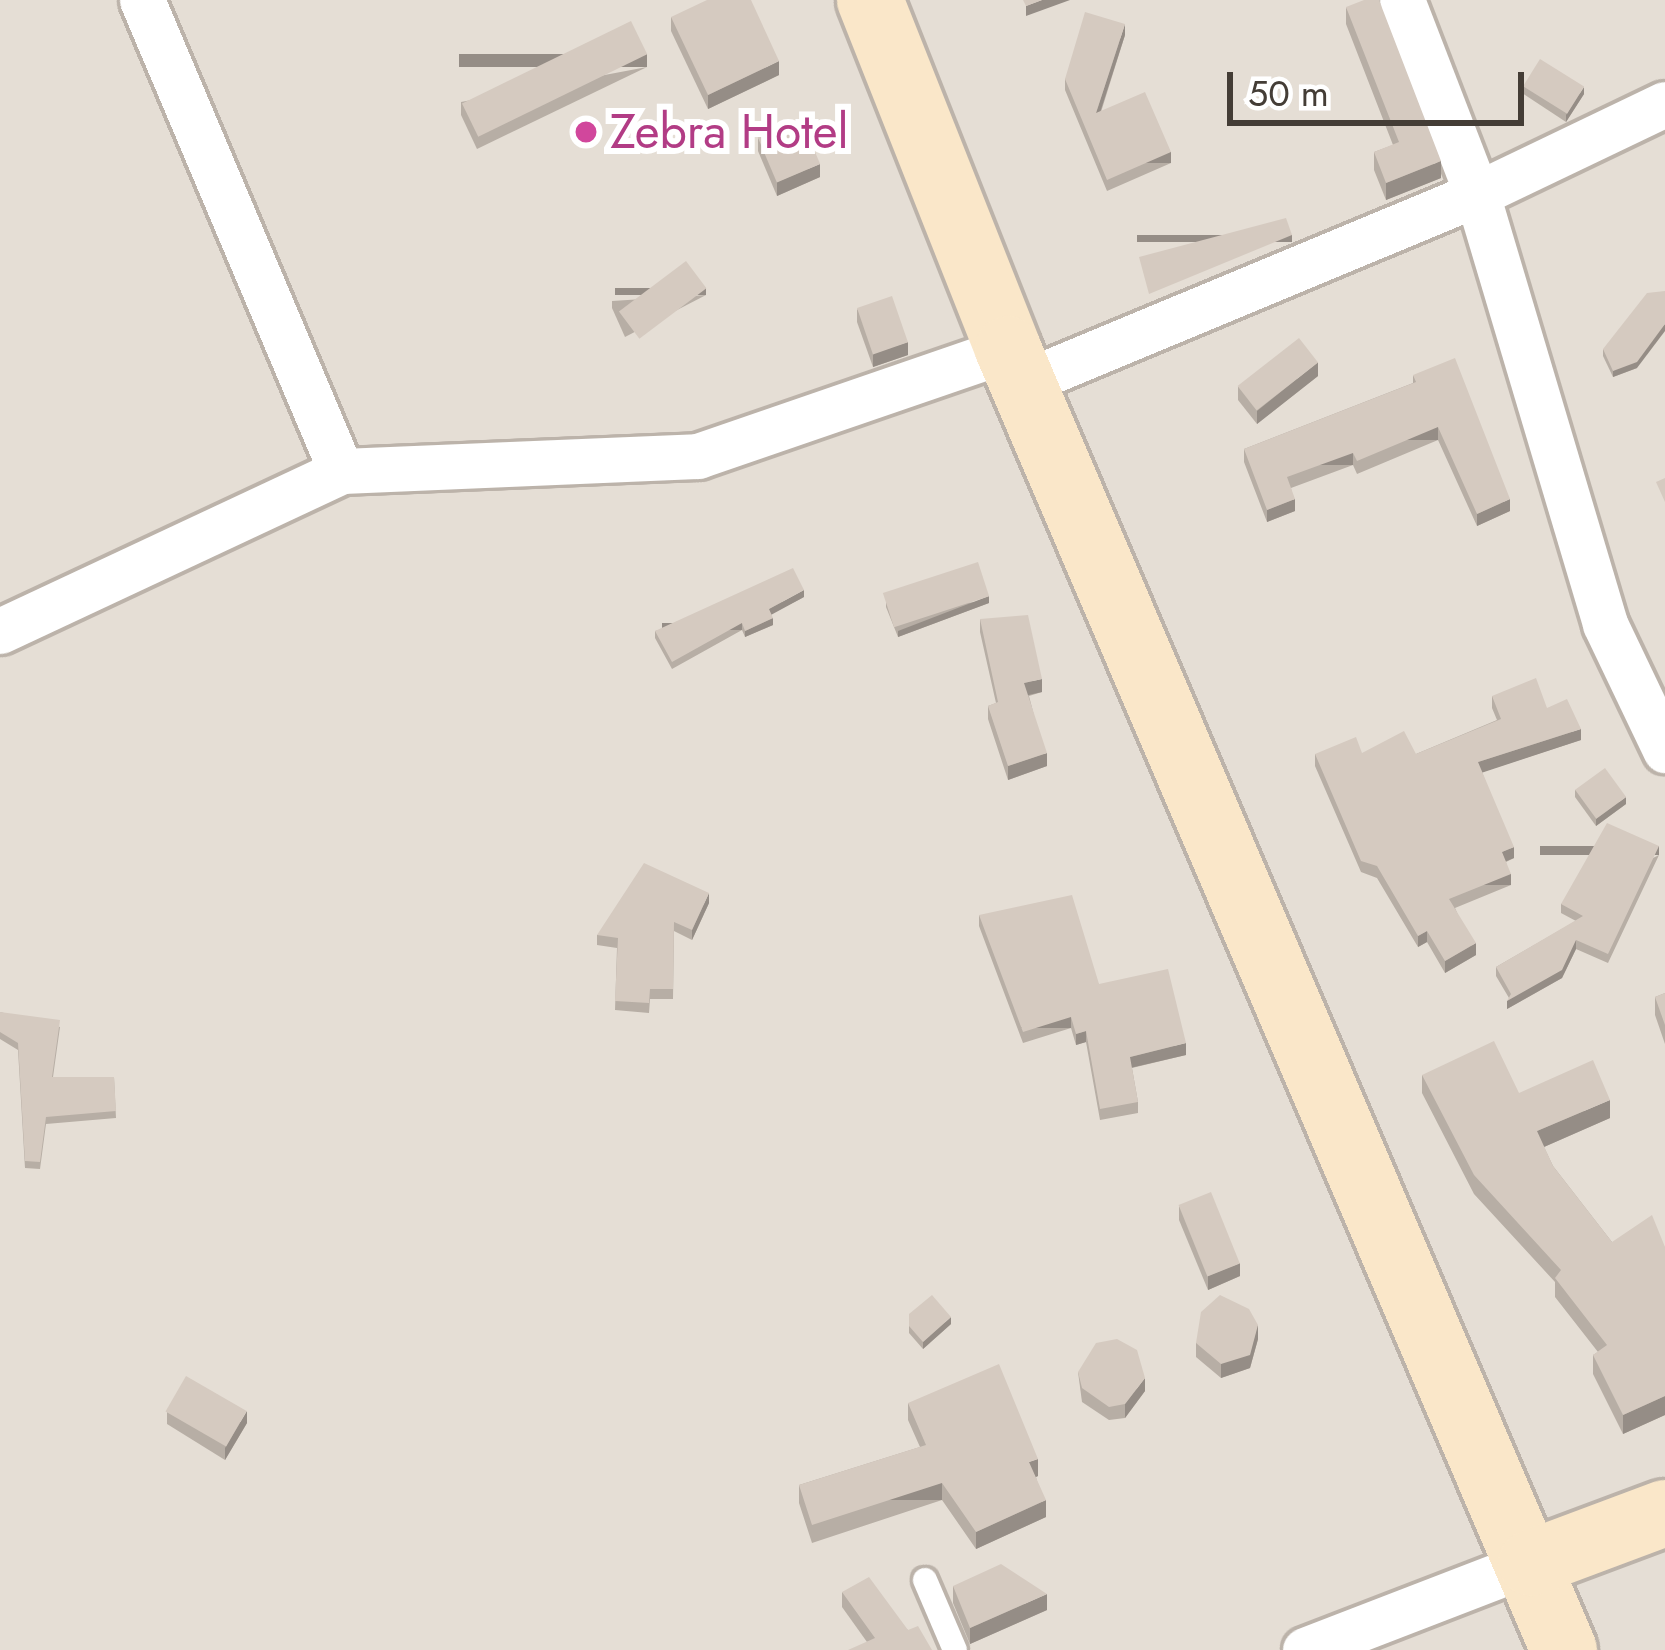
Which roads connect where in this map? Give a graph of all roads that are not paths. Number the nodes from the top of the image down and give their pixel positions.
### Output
1 (142, 0) edge
2 (870, 0) edge
3 (1402, 0) edge
4 (1665, 104) edge
5 (1477, 194) junction
6 (1017, 365) junction
7 (341, 471) junction
8 (0, 632) edge
9 (1665, 750) edge
10 (1665, 1514) edge
11 (1531, 1562) junction
12 (925, 1580) dead end
13 (956, 1650) edge
14 (1305, 1650) edge
15 (1564, 1650) edge

1 - 7 street
2 - 6 street
3 - 5 street
4 - 5 street
5 - 6 street
5 - 9 street
6 - 7 street
6 - 11 street
7 - 8 street
10 - 11 street
11 - 14 street
11 - 15 street
12 - 13 lane

